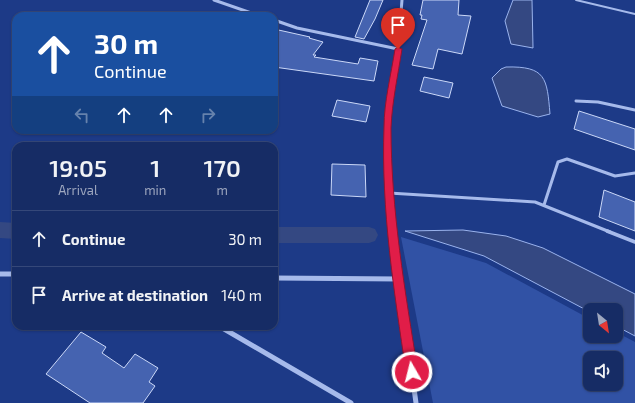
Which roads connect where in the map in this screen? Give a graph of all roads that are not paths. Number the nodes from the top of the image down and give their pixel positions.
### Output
1 (214, 0) edge
2 (402, 0) edge
3 (576, 0) edge
4 (248, 12) edge
5 (635, 14) edge
6 (278, 21) edge
7 (398, 49) junction
8 (576, 101) dead end
9 (635, 110) edge
10 (635, 173) edge
11 (389, 193) junction
12 (544, 206) junction
13 (635, 242) edge
14 (0, 274) edge
15 (12, 274) edge
16 (278, 278) edge
17 (399, 278) junction
18 (226, 330) edge
19 (351, 403) edge
20 (416, 403) edge

1 - 4 street
2 - 7 street
3 - 5 lane
6 - 7 street
7 - 11 street
8 - 9 lane
10 - 12 lane
11 - 12 lane
11 - 17 street
12 - 13 lane
14 - 15 street
16 - 17 street
17 - 20 street
18 - 19 street

